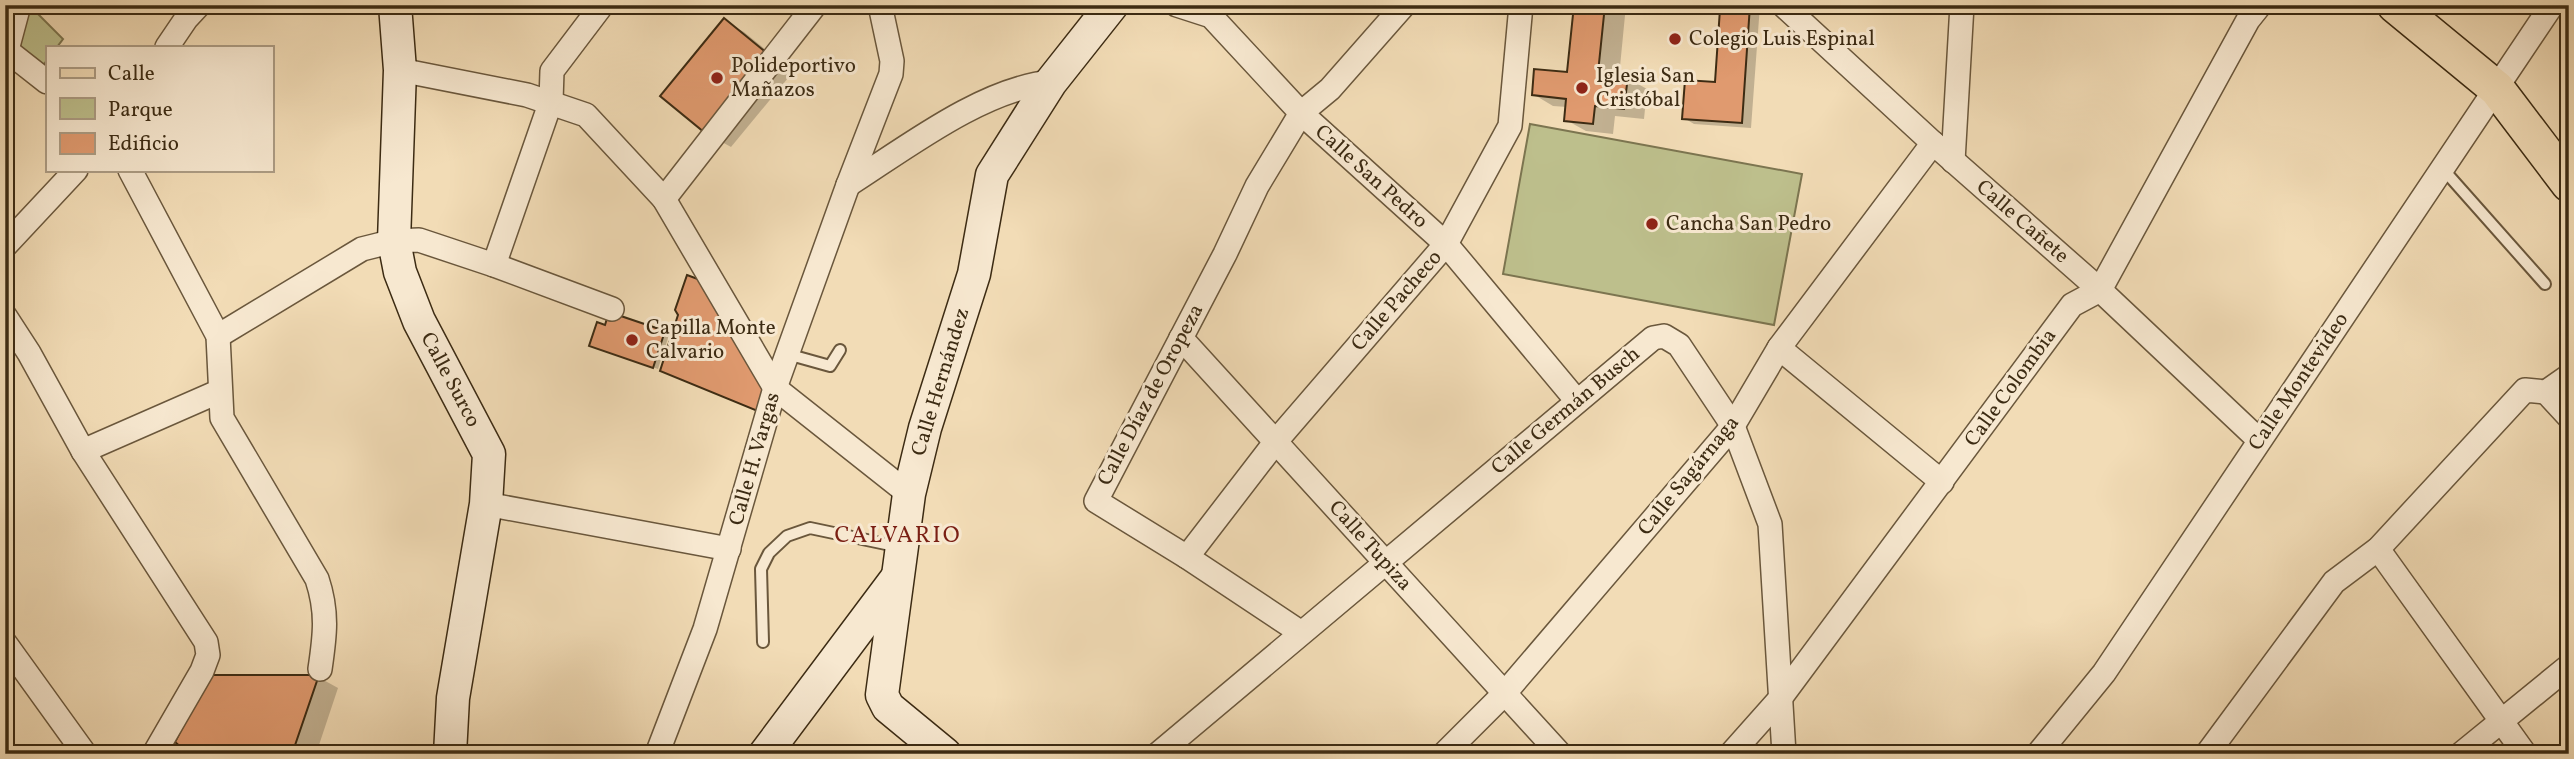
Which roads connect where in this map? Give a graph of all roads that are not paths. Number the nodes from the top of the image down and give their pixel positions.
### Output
1 (19, 5) edge
2 (199, 5) edge
3 (602, 5) edge
4 (815, 5) edge
5 (880, 5) edge
6 (1112, 5) edge
7 (1177, 5) edge
8 (1404, 5) edge
9 (1521, 5) edge
10 (1783, 5) edge
11 (1962, 5) edge
12 (2260, 5) edge
13 (2552, 5) edge
14 (2399, 7) edge
15 (393, 8) edge
16 (1212, 11) edge
17 (168, 46) edge
18 (6, 50) edge
19 (401, 70) junction
20 (46, 81) edge
21 (1051, 82) junction
22 (2497, 89) junction
23 (551, 101) junction
24 (1301, 113) junction
25 (1933, 143) junction
26 (1953, 161) junction
27 (2443, 169) junction
28 (74, 172) edge
29 (131, 172) edge
30 (2569, 184) edge
31 (848, 185) junction
32 (664, 199) junction
33 (394, 241) junction
34 (1446, 244) junction
35 (5, 246) edge
36 (494, 265) junction
37 (2545, 284) dead end
38 (2100, 290) junction
39 (612, 309) dead end
40 (5, 316) edge
41 (218, 336) junction
42 (1181, 338) junction
43 (1779, 348) junction
44 (839, 350) dead end
45 (788, 354) junction
46 (2569, 376) edge
47 (775, 388) junction
48 (220, 391) junction
49 (2546, 392) junction
50 (1577, 401) junction
51 (2569, 417) edge
52 (1733, 425) junction
53 (1277, 440) junction
54 (2259, 440) junction
55 (83, 451) junction
56 (1942, 482) junction
57 (909, 494) junction
58 (486, 504) junction
59 (729, 549) junction
60 (2378, 549) junction
61 (1187, 557) junction
62 (901, 561) junction
63 (1386, 564) junction
64 (1300, 632) junction
65 (763, 642) dead end
66 (5, 643) edge
67 (2569, 666) edge
68 (320, 669) dead end
69 (1504, 694) junction
70 (1779, 700) junction
71 (2501, 721) junction
72 (915, 728) junction
73 (85, 754) edge
74 (154, 754) edge
75 (450, 754) edge
76 (657, 754) edge
77 (765, 754) edge
78 (945, 754) edge
79 (959, 754) edge
80 (1158, 754) edge
81 (1444, 754) edge
82 (1560, 754) edge
83 (1731, 754) edge
84 (1784, 754) edge
85 (2038, 754) edge
86 (2207, 754) edge
87 (2461, 754) edge
88 (2525, 754) edge

1 - 18 street
2 - 17 street
3 - 23 street
4 - 32 street
5 - 31 street, Calle H. Vargas
6 - 21 main road, Calle Hernández
7 - 16 street, Calle San Pedro
8 - 24 street, Calle Díaz de Oropeza
9 - 34 street, Calle Pacheco
10 - 25 street, Calle Cañete
11 - 26 street
12 - 38 street
13 - 22 street, Calle Montevideo
14 - 22 main road
15 - 19 main road, Calle Surco
16 - 24 street, Calle San Pedro
18 - 20 street
19 - 23 street
19 - 33 main road, Calle Surco
21 - 31 street
21 - 57 main road, Calle Hernández
22 - 27 street, Calle Montevideo
22 - 30 main road
23 - 32 street
23 - 36 street
24 - 34 street, Calle San Pedro
24 - 42 street, Calle Díaz de Oropeza
25 - 26 street, Calle Cañete
25 - 43 street, Calle Sagárnaga
26 - 38 street, Calle Cañete
27 - 37 lane
27 - 54 street, Calle Montevideo
28 - 35 street
29 - 41 street
31 - 45 street, Calle H. Vargas
32 - 47 street
33 - 36 street
33 - 41 street
33 - 58 main road, Calle Surco
34 - 50 street, Calle San Pedro
34 - 53 street, Calle Pacheco
36 - 39 street
38 - 54 street, Calle Cañete
38 - 56 street, Calle Colombia
40 - 55 street
41 - 48 street
42 - 53 street, Calle Tupiza
42 - 61 street, Calle Díaz de Oropeza
43 - 52 street, Calle Sagárnaga
43 - 56 street
44 - 45 lane
45 - 47 street, Calle H. Vargas
46 - 49 street
47 - 57 street
47 - 59 street, Calle H. Vargas
48 - 55 street
48 - 68 street
49 - 51 street
49 - 60 street
50 - 52 street, Calle Germán Busch
50 - 63 street, Calle Germán Busch
52 - 69 street, Calle Sagárnaga
52 - 70 street, Calle Germán Busch
53 - 61 street, Calle Pacheco
53 - 63 street, Calle Tupiza
54 - 85 street, Calle Montevideo
55 - 74 street
56 - 70 street, Calle Colombia
57 - 62 main road, Calle Hernández
58 - 59 street
58 - 75 main road, Calle Surco
59 - 76 street, Calle H. Vargas
60 - 71 street
60 - 86 street
61 - 64 street, Calle Díaz de Oropeza
62 - 65 lane
62 - 72 main road
62 - 77 main road, Calle Hernández
63 - 64 street, Calle Germán Busch
63 - 69 street, Calle Tupiza
64 - 80 street, Calle Germán Busch
66 - 73 street
67 - 71 street
69 - 81 street, Calle Sagárnaga
69 - 82 street, Calle Tupiza
70 - 83 street, Calle Colombia
70 - 84 street, Calle Germán Busch
71 - 87 street
71 - 88 street
72 - 78 main road
72 - 79 main road

